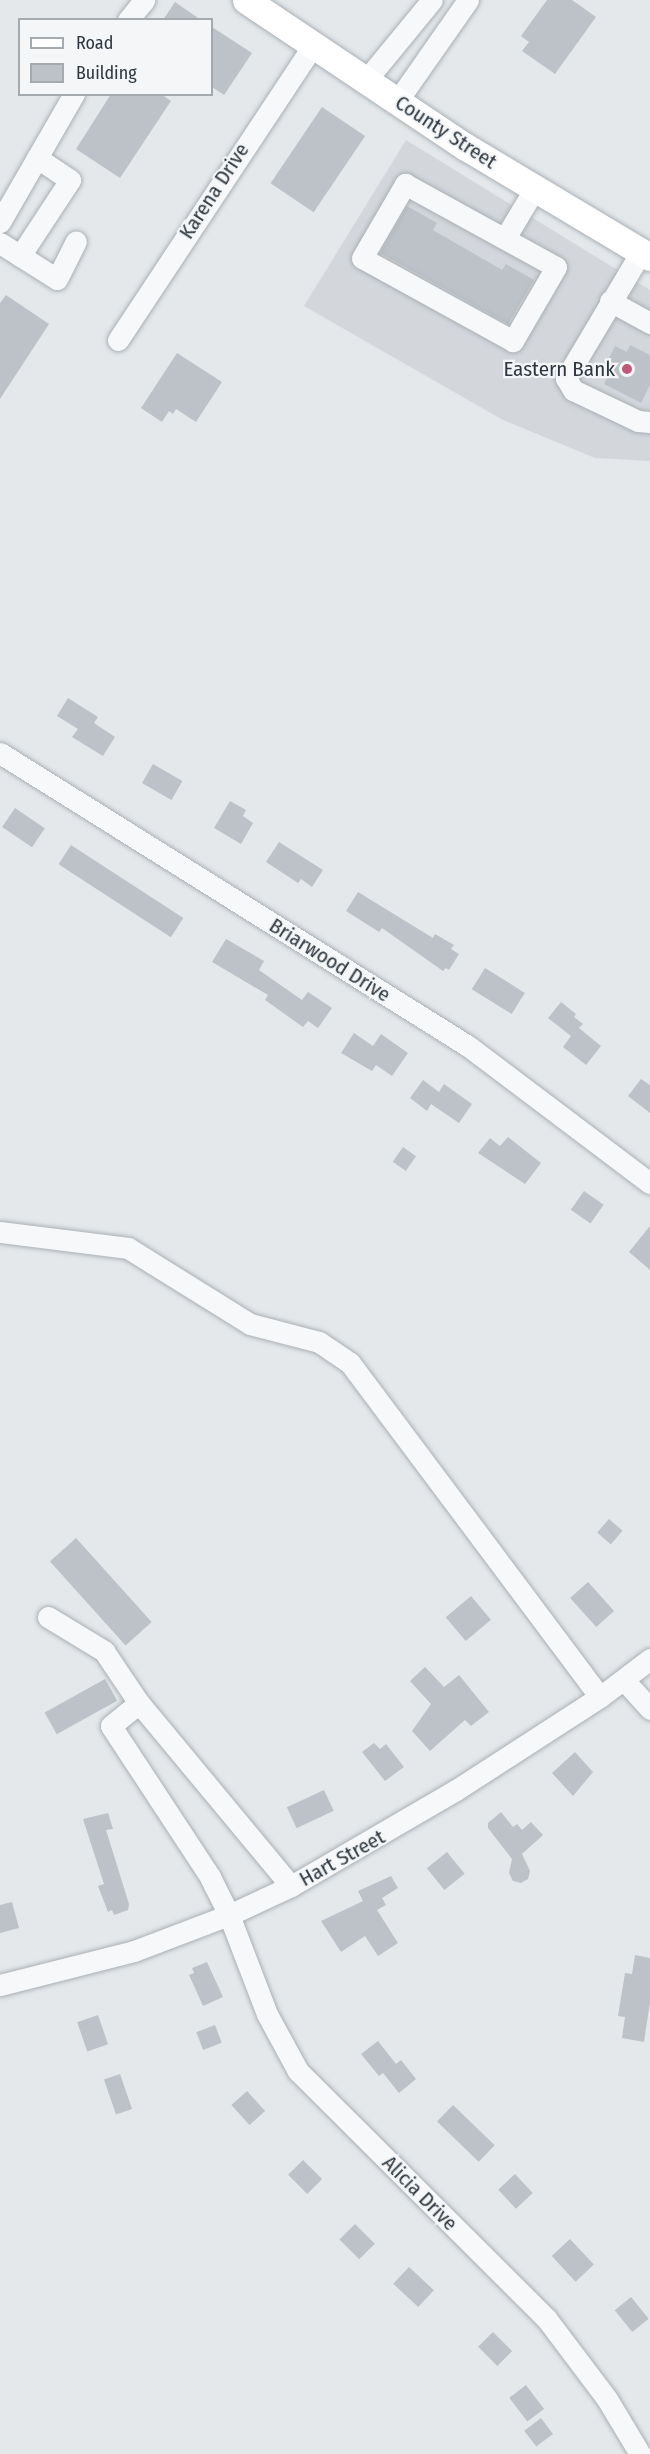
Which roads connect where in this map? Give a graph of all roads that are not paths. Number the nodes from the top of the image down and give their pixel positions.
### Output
1 (144, 0) edge
2 (246, 0) edge
3 (432, 0) edge
4 (468, 0) edge
5 (130, 18) edge
6 (314, 44) junction
7 (367, 79) junction
8 (73, 96) edge
9 (398, 100) junction
10 (37, 158) junction
11 (535, 188) junction
12 (0, 222) edge
13 (505, 238) junction
14 (76, 241) dead end
15 (0, 243) edge
16 (645, 254) edge
17 (20, 256) junction
18 (610, 301) junction
19 (650, 323) edge
20 (118, 340) dead end
21 (650, 422) edge
22 (0, 753) edge
23 (650, 1182) edge
24 (0, 1232) edge
25 (48, 1617) dead end
26 (650, 1659) edge
27 (624, 1680) junction
28 (600, 1697) junction
29 (139, 1703) junction
30 (650, 1709) edge
31 (291, 1886) junction
32 (229, 1915) junction
33 (0, 1985) edge
34 (640, 2454) edge

1 - 5 street
2 - 6 main road, County Street
3 - 7 street
4 - 9 street
6 - 7 main road, County Street
6 - 20 street, Karena Drive
7 - 9 main road, County Street
8 - 10 street
9 - 11 main road, County Street
10 - 12 street
10 - 17 street
11 - 13 street
11 - 16 main road, County Street
13 - 13 street
14 - 17 street
15 - 17 street
16 - 18 street
18 - 19 street
18 - 21 street
22 - 23 street, Briarwood Drive
24 - 28 street
25 - 29 street
26 - 27 street, Hart Street
27 - 28 street, Hart Street
27 - 30 street
28 - 31 street, Hart Street
29 - 31 street
29 - 32 street, Alicia Drive
31 - 32 street, Hart Street
32 - 33 street, Hart Street
32 - 34 street, Alicia Drive

